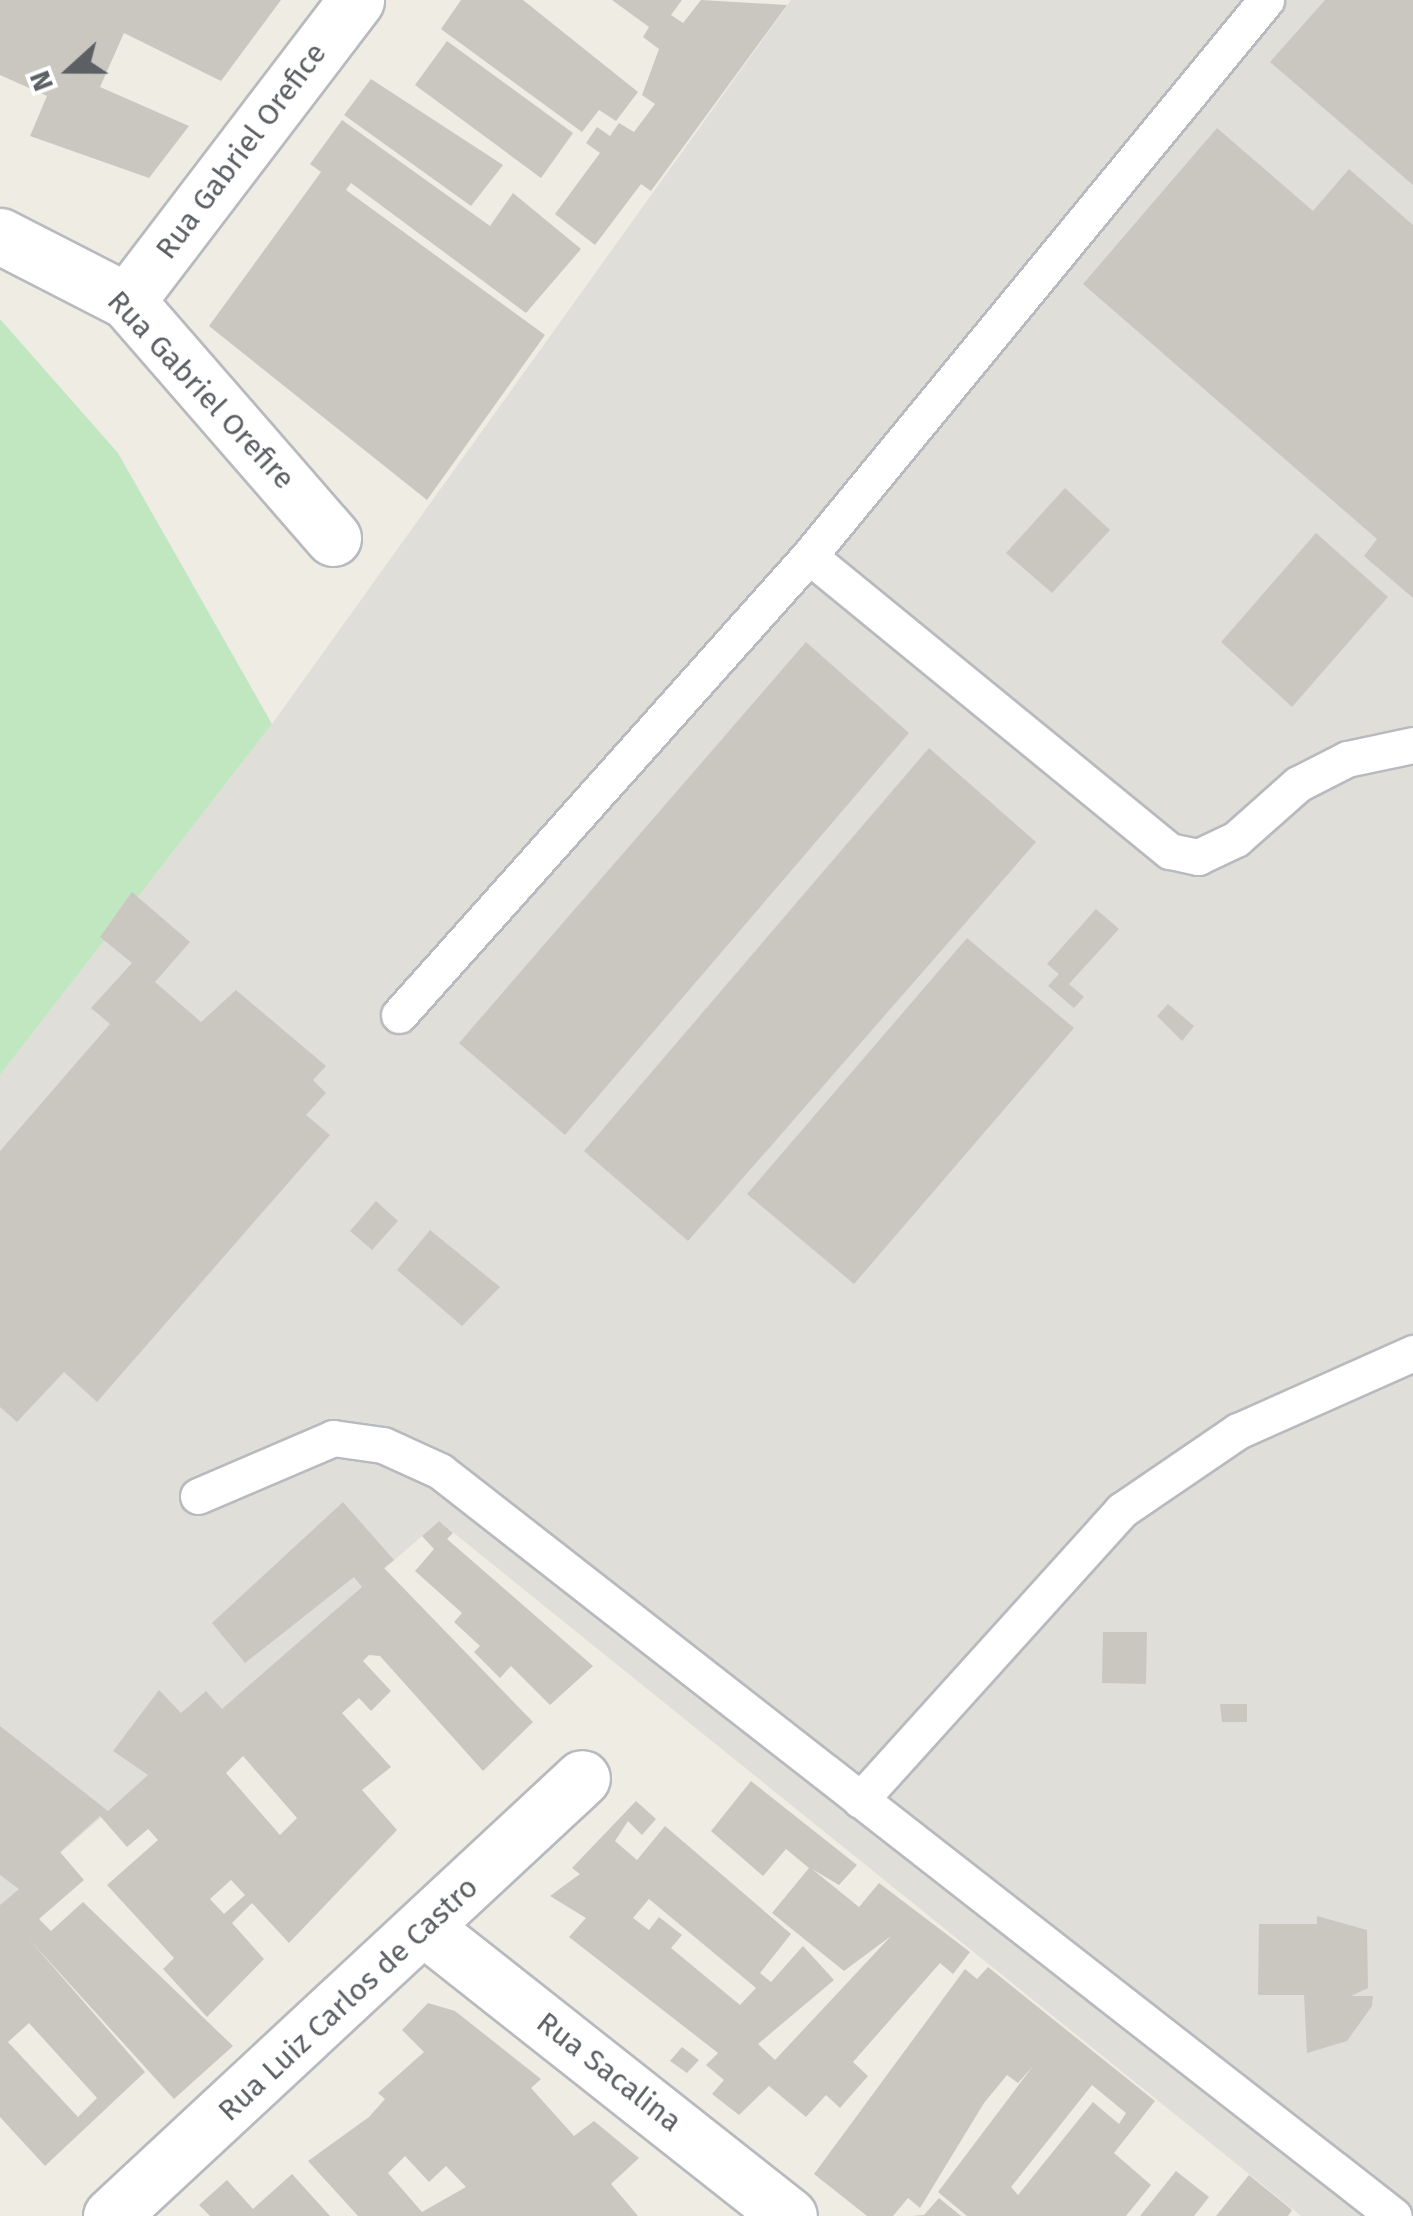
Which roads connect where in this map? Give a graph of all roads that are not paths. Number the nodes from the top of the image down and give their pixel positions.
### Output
1 (356, 0) edge
2 (1266, 0) edge
3 (0, 236) edge
4 (127, 301) junction
5 (334, 538) dead end
6 (809, 556) junction
7 (1413, 745) edge
8 (399, 1015) dead end
9 (1413, 1353) edge
10 (198, 1496) dead end
11 (582, 1778) dead end
12 (860, 1800) junction
13 (427, 1930) junction
14 (111, 2216) edge
15 (789, 2216) edge
16 (1394, 2216) edge

1 - 4 street, Rua Gabriel Orefice
2 - 6 lane
3 - 4 street, Rua Gabriel Orefire
4 - 5 street, Rua Gabriel Orefire
6 - 7 lane
6 - 8 lane
9 - 12 lane
10 - 12 lane
11 - 13 street, Rua Luiz Carlos de Castro
12 - 16 lane
13 - 14 street, Rua Luiz Carlos de Castro
13 - 15 street, Rua Sacalina

